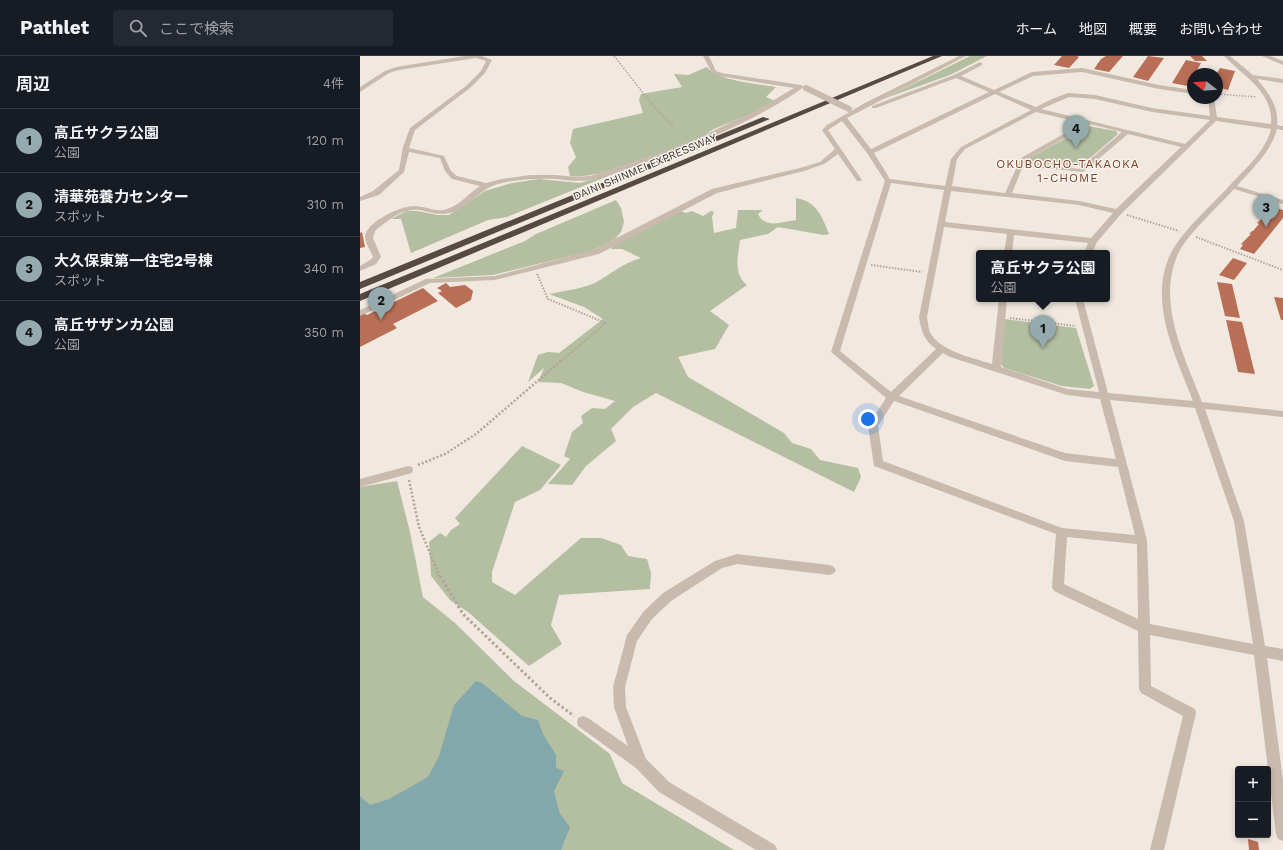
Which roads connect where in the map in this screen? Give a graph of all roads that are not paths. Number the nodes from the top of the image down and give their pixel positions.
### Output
1 (706, 56) edge
2 (920, 56) edge
3 (939, 56) edge
4 (963, 56) edge
5 (1227, 56) edge
6 (1265, 56) edge
7 (1283, 63) edge
8 (980, 64) dead end
9 (956, 76) junction
10 (1252, 77) junction
11 (1283, 81) edge
12 (803, 87) junction
13 (360, 90) edge
14 (1187, 91) edge
15 (994, 92) junction
16 (1212, 104) edge
17 (1037, 110) junction
18 (852, 111) junction
19 (843, 118) junction
20 (1214, 119) junction
21 (1089, 122) junction
22 (1275, 127) junction
23 (1283, 128) edge
24 (1127, 132) junction
25 (1185, 146) junction
26 (406, 150) junction
27 (838, 150) junction
28 (870, 152) junction
29 (1021, 164) junction
30 (859, 180) dead end
31 (888, 181) junction
32 (486, 185) junction
33 (1232, 187) junction
34 (948, 188) junction
35 (1008, 194) junction
36 (360, 199) edge
37 (1283, 202) edge
38 (1118, 212) junction
39 (940, 224) junction
40 (1011, 232) junction
41 (1093, 242) junction
42 (1008, 250) edge
43 (1089, 250) edge
44 (360, 269) edge
45 (360, 286) edge
46 (360, 298) edge
47 (1003, 302) edge
48 (1080, 302) edge
49 (360, 313) edge
50 (942, 348) junction
51 (996, 369) junction
52 (1104, 396) junction
53 (892, 397) junction
54 (1199, 406) junction
55 (1283, 414) edge
56 (1121, 463) junction
57 (408, 470) road end
58 (360, 483) edge
59 (1062, 532) junction
60 (1142, 540) junction
61 (830, 570) dead end
62 (1144, 628) junction
63 (1260, 651) junction
64 (1283, 655) edge
65 (583, 722) road end
66 (641, 763) junction
67 (1283, 834) edge
68 (770, 850) edge
69 (1157, 850) edge

1 - 12 street
2 - 45 highway, DAINI SHINMEI EXPRESSWAY
3 - 46 highway, DAINI SHINMEI EXPRESSWAY
4 - 18 street
5 - 10 street
6 - 7 street
8 - 9 street
9 - 15 street
9 - 18 street
10 - 11 street
10 - 22 street
12 - 18 street, bridge
12 - 32 street
13 - 26 street
14 - 15 street
15 - 17 street
15 - 28 street
16 - 20 street
17 - 20 street
17 - 21 street
17 - 34 street
18 - 19 street
19 - 27 street
19 - 28 street
20 - 22 street
20 - 25 street
21 - 24 street
21 - 29 street
22 - 23 street
22 - 33 street
24 - 25 street
24 - 29 street
25 - 38 street
26 - 32 street
26 - 36 street
27 - 30 street
27 - 49 street
28 - 31 street
29 - 35 street
31 - 34 street
31 - 53 street
32 - 44 street
33 - 37 street
33 - 54 street
34 - 35 street
34 - 39 street
35 - 38 street
38 - 41 street
39 - 40 street
39 - 50 street
40 - 41 street
40 - 42 street
41 - 43 street
47 - 51 street
48 - 52 street
50 - 51 street
50 - 53 street
51 - 52 street
52 - 54 street
52 - 56 street
53 - 56 street
53 - 59 street
54 - 55 street
54 - 63 street
56 - 60 street
57 - 58 street
59 - 60 street
59 - 62 street
60 - 62 street
61 - 66 street
62 - 63 street
62 - 69 street
63 - 64 street
63 - 67 street
65 - 66 street
66 - 68 street

